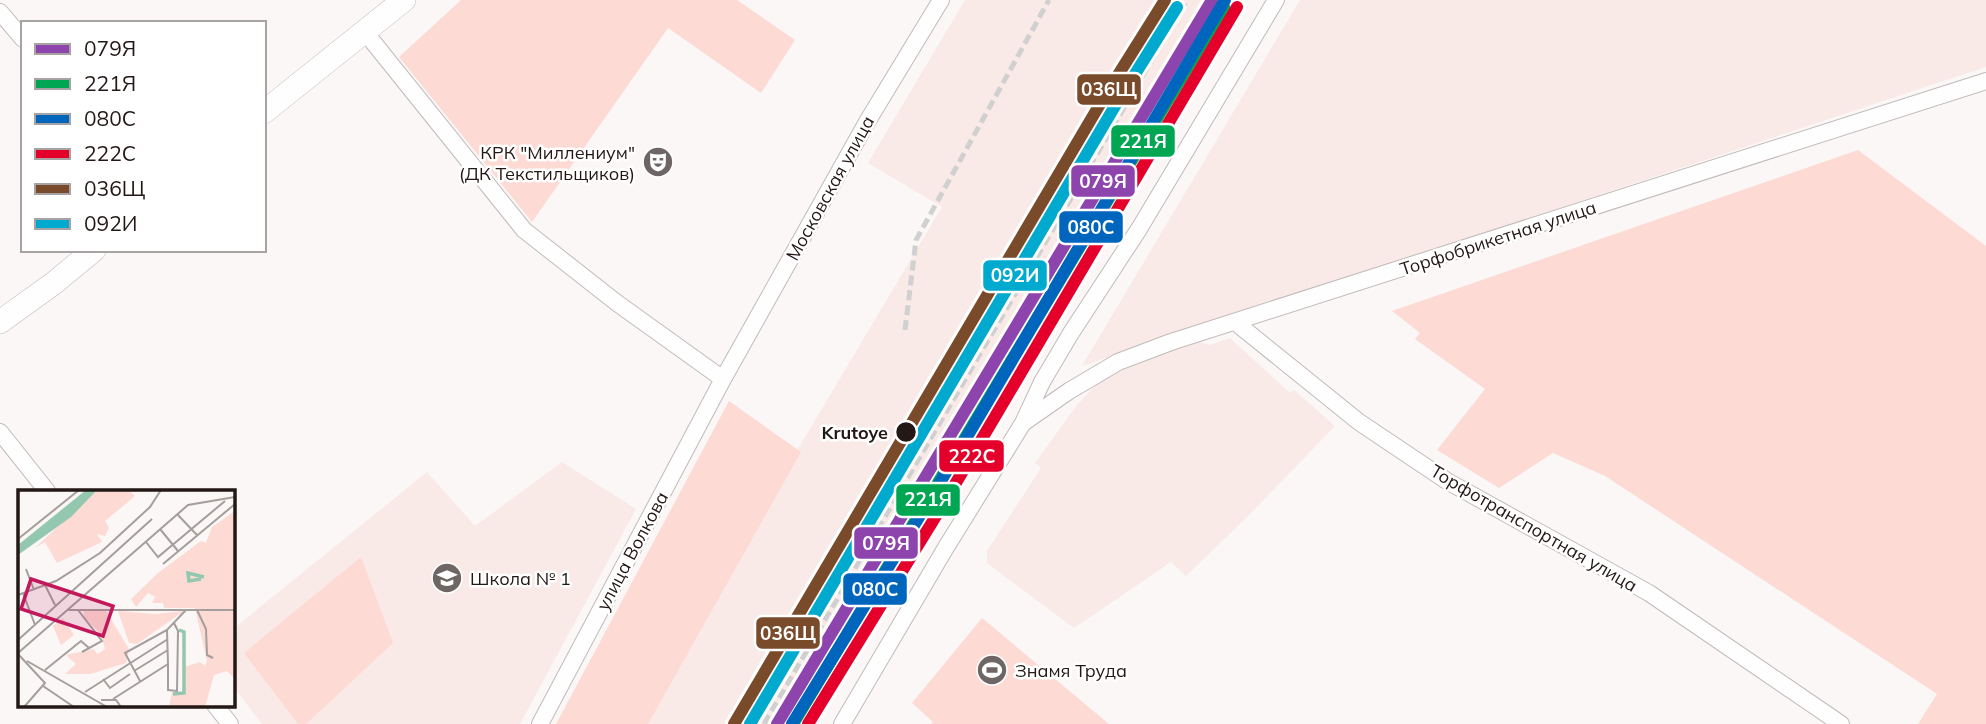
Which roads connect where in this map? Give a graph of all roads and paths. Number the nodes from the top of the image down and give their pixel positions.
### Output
1 (404, 0) edge
2 (941, 0) edge
3 (1276, 0) edge
4 (0, 12) edge
5 (365, 32) junction
6 (21, 36) edge
7 (1986, 81) edge
8 (266, 110) edge
9 (92, 252) edge
10 (0, 321) edge
11 (1235, 322) junction
12 (723, 379) junction
13 (1023, 423) junction
14 (0, 432) edge
15 (46, 490) edge
16 (216, 706) edge
17 (230, 724) edge
18 (540, 724) edge
19 (842, 724) edge
20 (1841, 724) edge

1 - 5 street
2 - 12 street, Московская улица
3 - 13 street, Торфобрикетная улица
4 - 6 street
5 - 8 street
5 - 12 street
7 - 11 street, Торфобрикетная улица
9 - 10 street
11 - 13 street, Торфобрикетная улица
11 - 20 street, Торфотранспортная улица
12 - 18 street, улица Волкова
13 - 19 street, Торфобрикетная улица
14 - 15 street
16 - 17 street

